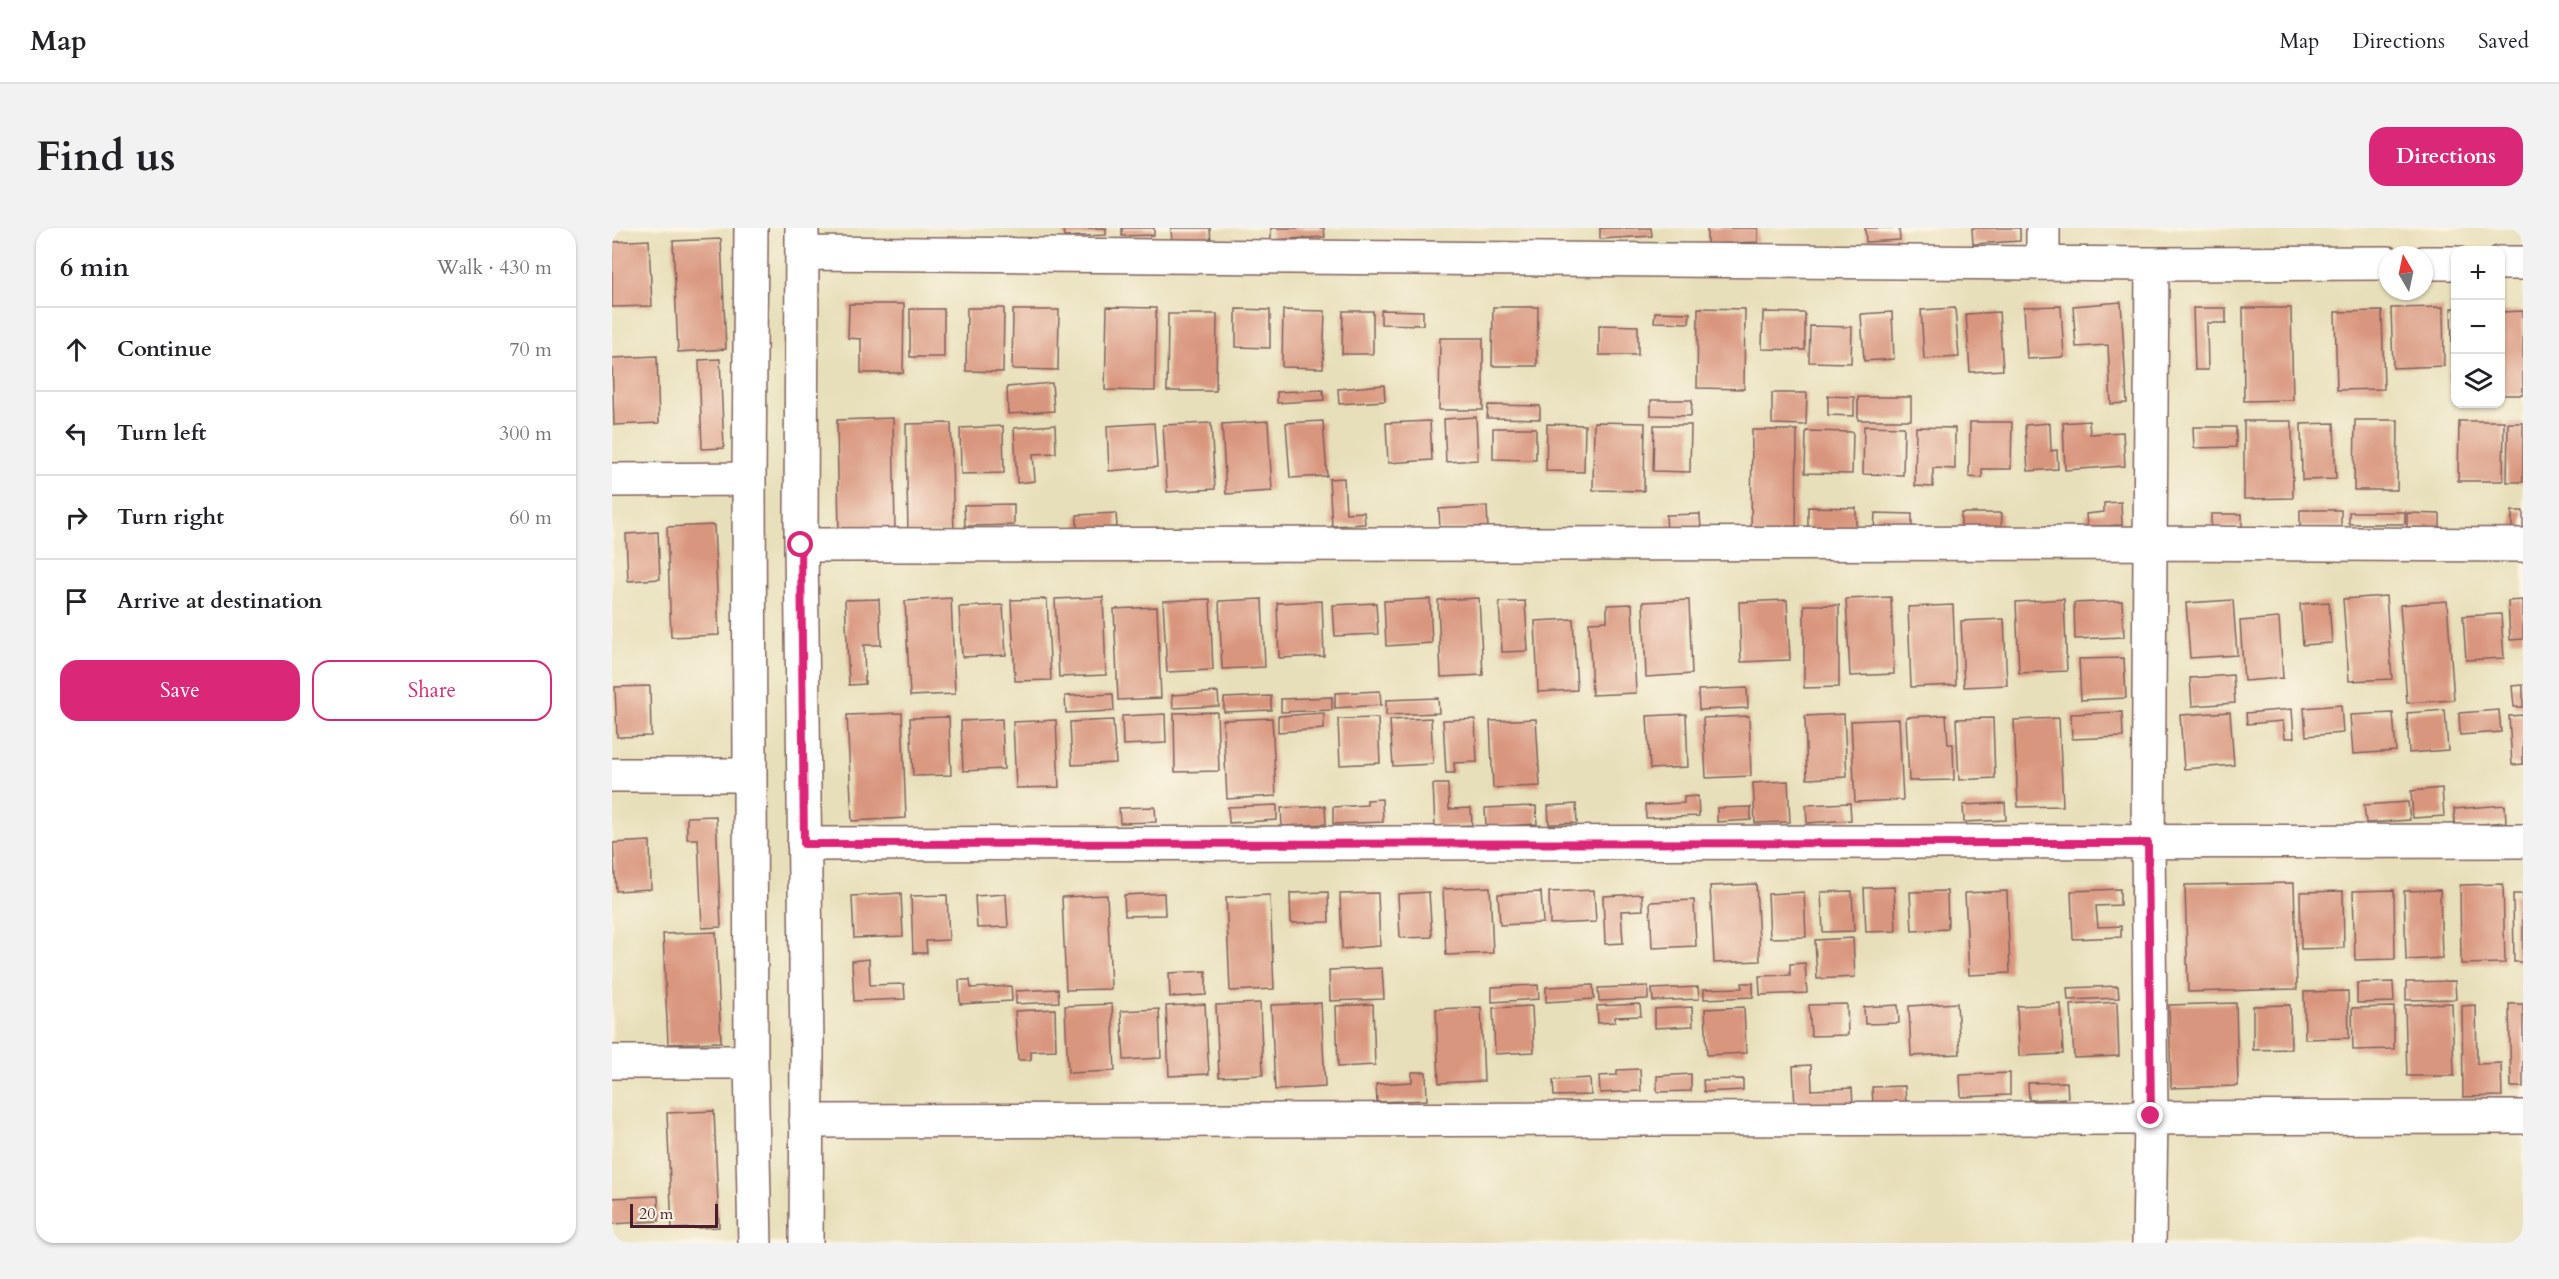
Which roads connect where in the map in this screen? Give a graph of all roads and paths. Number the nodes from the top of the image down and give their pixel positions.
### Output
1 (751, 228) edge
2 (2043, 228) edge
3 (802, 240) edge
4 (2043, 263) junction
5 (2379, 263) edge
6 (2433, 263) edge
7 (2451, 263) edge
8 (2505, 263) edge
9 (2523, 263) edge
10 (2151, 264) junction
11 (749, 479) junction
12 (612, 480) edge
13 (2150, 543) junction
14 (801, 545) junction
15 (2523, 545) edge
16 (612, 775) edge
17 (750, 775) junction
18 (2523, 841) edge
19 (2148, 843) junction
20 (804, 844) junction
21 (612, 1062) edge
22 (752, 1062) junction
23 (2151, 1116) junction
24 (2523, 1117) edge
25 (806, 1121) junction
26 (755, 1243) edge
27 (806, 1243) edge
28 (2150, 1243) edge

1 - 11 street
2 - 4 street
3 - 4 street
3 - 14 street
4 - 10 street
5 - 10 street
6 - 7 street
8 - 9 street
10 - 13 street
11 - 12 street
11 - 17 street
13 - 14 street
13 - 15 street
13 - 19 street
14 - 20 street
16 - 17 street
17 - 22 street
18 - 19 street
19 - 20 street
19 - 23 street
20 - 25 street
21 - 22 street
22 - 26 street
23 - 24 street
23 - 25 street
23 - 28 street
25 - 27 street

